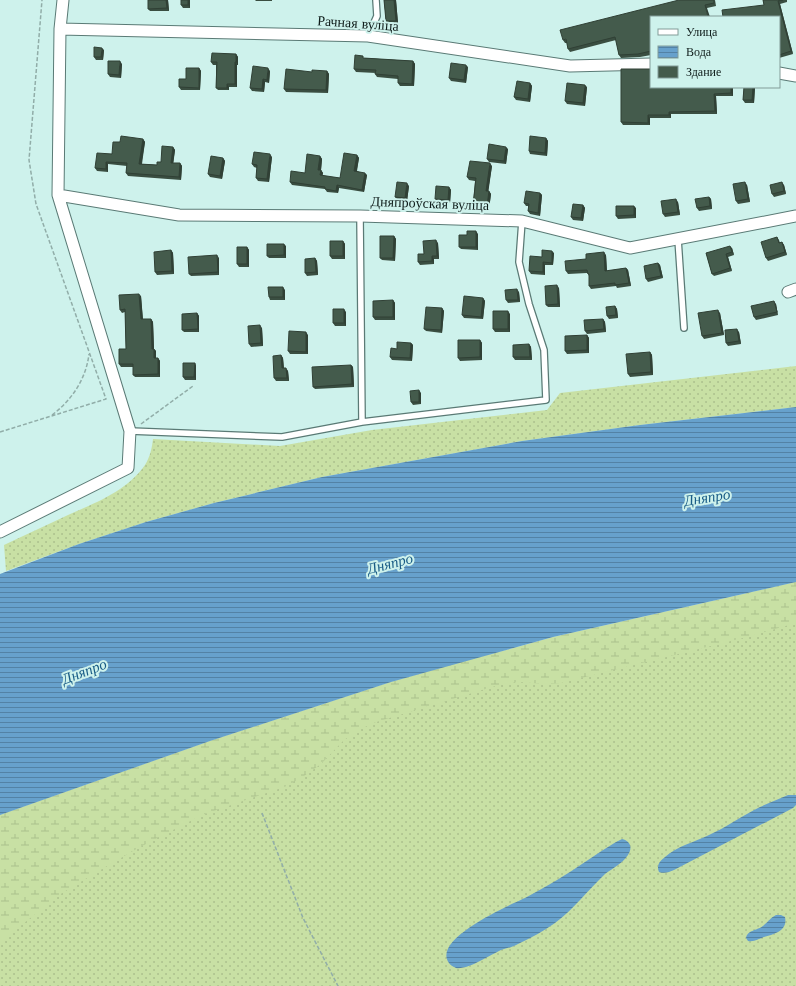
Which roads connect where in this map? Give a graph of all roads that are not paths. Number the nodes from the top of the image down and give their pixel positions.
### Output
1 (63, 0) edge
2 (376, 0) edge
3 (60, 29) junction
4 (368, 36) junction
5 (650, 64) edge
6 (780, 74) edge
7 (796, 76) edge
8 (58, 195) junction
9 (360, 216) junction
10 (796, 216) edge
11 (522, 221) junction
12 (678, 239) junction
13 (684, 328) dead end
14 (362, 422) junction
15 (130, 431) junction
16 (0, 532) edge

1 - 3 street
2 - 4 lane
3 - 4 street, Рачная вуліца
3 - 8 street
4 - 5 street, Рачная вуліца
6 - 7 street
8 - 9 street, Дняпроўская вуліца
8 - 15 street
9 - 11 street, Дняпроўская вуліца
9 - 14 lane
10 - 12 street, Дняпроўская вуліца
11 - 12 street, Дняпроўская вуліца
11 - 14 lane
12 - 13 lane
14 - 15 lane
15 - 16 street

